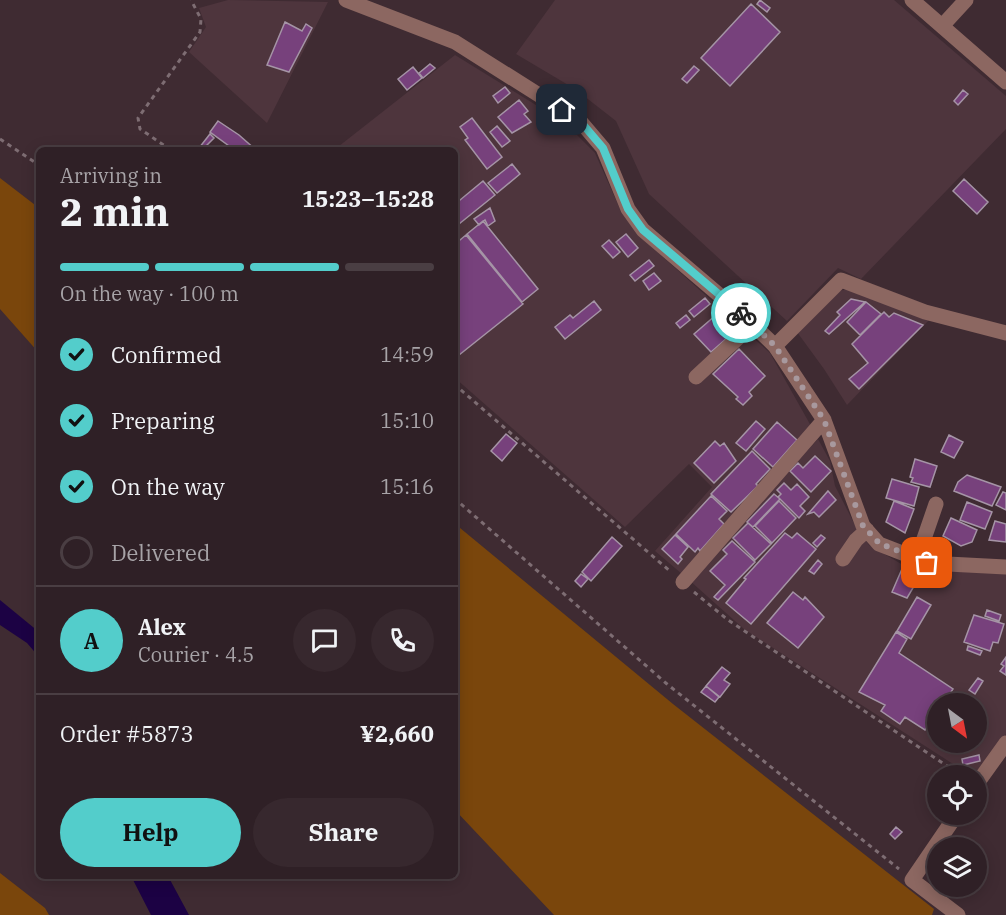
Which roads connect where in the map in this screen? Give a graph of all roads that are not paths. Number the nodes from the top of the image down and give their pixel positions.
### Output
1 (346, 0) edge
2 (912, 0) edge
3 (966, 0) edge
4 (943, 25) junction
5 (1006, 82) edge
6 (753, 324) junction
7 (1006, 333) edge
8 (775, 346) junction
9 (696, 377) dead end
10 (824, 420) junction
11 (936, 504) dead end
12 (867, 531) junction
13 (843, 559) dead end
14 (917, 559) junction
15 (1006, 567) edge
16 (683, 582) dead end
17 (1006, 743) edge
18 (987, 770) edge
19 (950, 825) edge
20 (958, 915) edge

1 - 6 street
2 - 4 street
3 - 4 street
4 - 5 street
6 - 8 street
6 - 9 street
7 - 8 street
8 - 10 street
10 - 12 street
10 - 16 street
11 - 14 street
12 - 13 street
12 - 14 street
14 - 15 street
17 - 18 street
19 - 20 street

